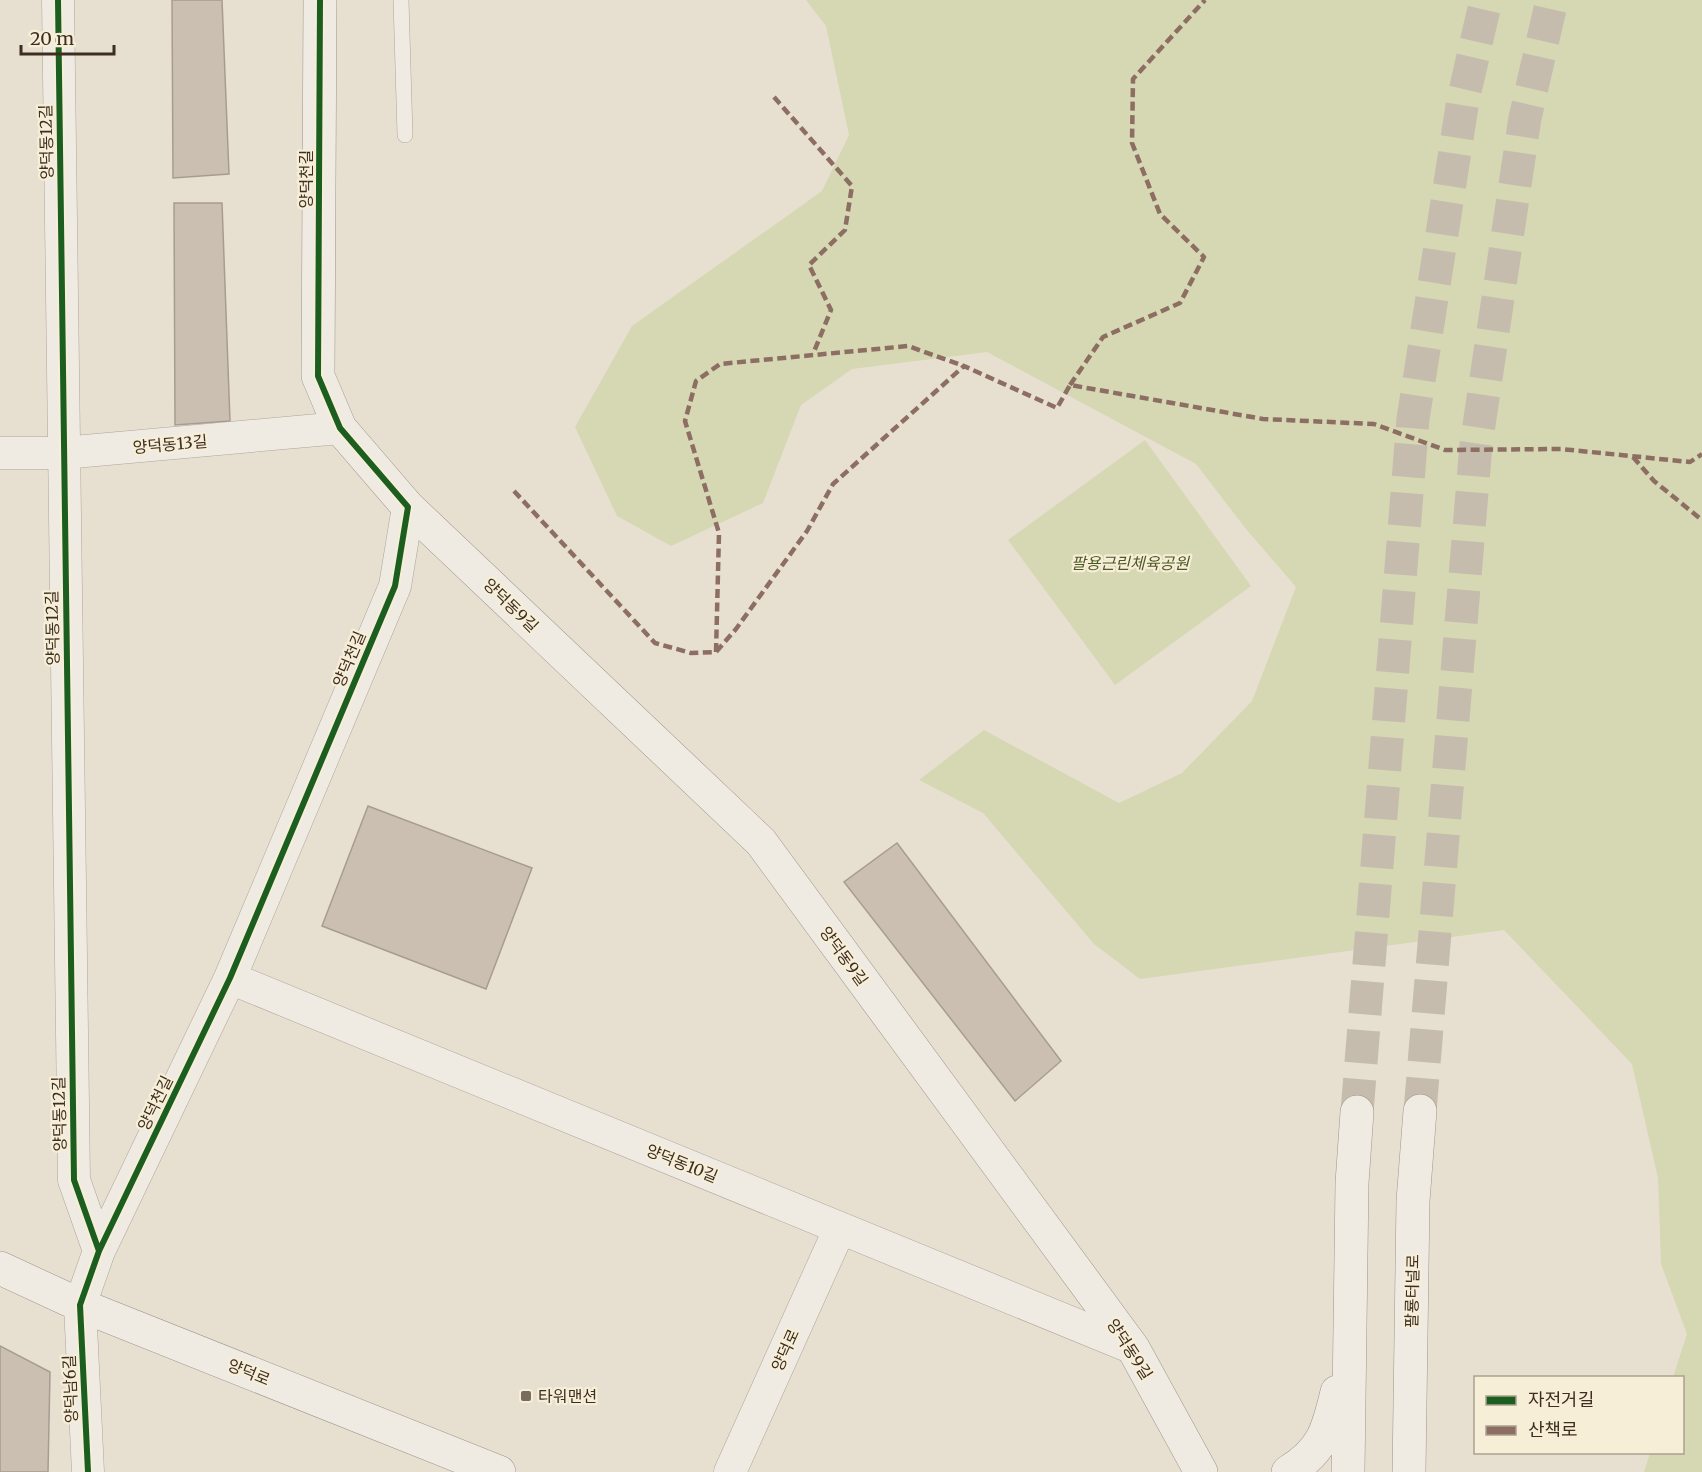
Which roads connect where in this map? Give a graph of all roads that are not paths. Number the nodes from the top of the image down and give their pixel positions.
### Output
1 (58, 0) edge
2 (320, 0) edge
3 (401, 0) edge
4 (405, 135) dead end
5 (340, 428) junction
6 (0, 453) edge
7 (63, 453) junction
8 (408, 507) junction
9 (230, 978) junction
10 (1420, 1111) tunnel mouth
11 (1357, 1112) tunnel mouth
12 (840, 1228) junction
13 (99, 1251) junction
14 (0, 1268) edge
15 (80, 1305) junction
16 (1350, 1316) junction
17 (1412, 1332) junction
18 (1133, 1348) junction
19 (1182, 1438) junction
20 (87, 1472) edge
21 (499, 1472) edge
22 (730, 1472) edge
23 (1201, 1472) edge
24 (1214, 1472) edge
25 (1288, 1472) edge
26 (1347, 1472) edge
27 (1409, 1472) edge
28 (1429, 1472) edge

1 - 7 street, 양덕동12길
2 - 5 main road, 양덕천길
3 - 4 lane
5 - 7 street, 양덕동13길
5 - 8 main road, 양덕천길
6 - 7 street, 양덕동13길
7 - 13 street, 양덕동12길
8 - 9 street, 양덕천길
8 - 18 main road, 양덕동9길
9 - 12 street, 양덕동10길
9 - 13 street, 양덕천길
10 - 17 main road, 팔룡터널로
11 - 16 main road
12 - 18 street, 양덕동10길
12 - 22 street, 양덕로
13 - 15 street, 양덕천길
14 - 15 main road, 양덕로
15 - 20 street, 양덕남6길
15 - 21 main road, 양덕로
16 - 25 main road
16 - 26 main road
17 - 27 main road, 팔룡터널로
17 - 28 main road
18 - 19 main road, 양덕동9길
19 - 23 main road, 양덕동9길
19 - 24 main road

